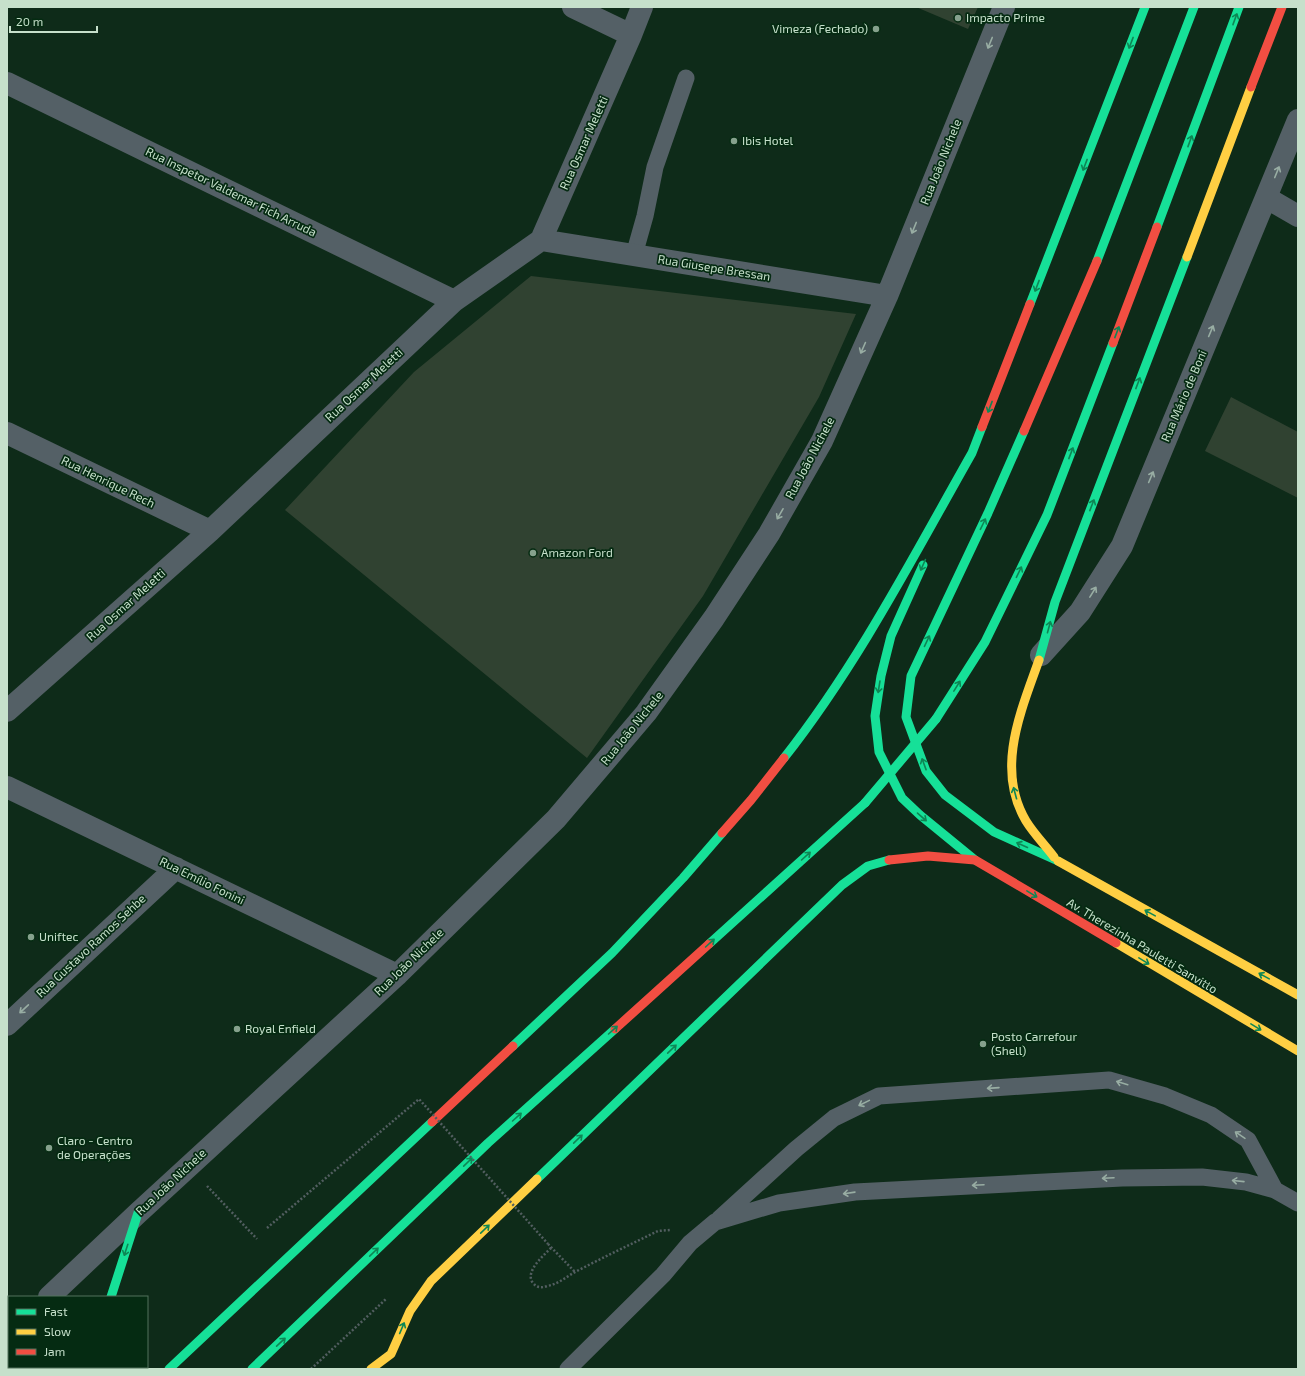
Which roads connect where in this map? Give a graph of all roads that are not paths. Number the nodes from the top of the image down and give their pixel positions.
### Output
1 (573, 7) edge
2 (642, 7) edge
3 (1004, 7) edge
4 (1146, 7) edge
5 (1194, 7) edge
6 (1239, 7) edge
7 (1282, 7) edge
8 (631, 35) junction
9 (686, 78) dead end
10 (7, 83) edge
11 (1298, 120) edge
12 (1266, 198) junction
13 (1298, 216) edge
14 (541, 240) junction
15 (634, 255) junction
16 (887, 296) junction
17 (454, 301) junction
18 (7, 433) edge
19 (972, 453) junction
20 (210, 531) junction
21 (935, 537) dead end
22 (926, 559) dead end
23 (1041, 655) junction
24 (7, 711) edge
25 (7, 787) edge
26 (975, 860) junction
27 (1058, 861) junction
28 (176, 868) junction
29 (397, 975) junction
30 (1298, 995) edge
31 (7, 1025) edge
32 (1298, 1052) edge
33 (1276, 1190) junction
34 (1298, 1203) edge
35 (138, 1213) junction
36 (715, 1222) junction
37 (50, 1296) edge
38 (111, 1296) edge
39 (391, 1354) junction
40 (169, 1369) edge
41 (252, 1369) edge
42 (371, 1369) edge
43 (388, 1369) edge
44 (568, 1369) edge

1 - 8 street
2 - 8 street, Rua Osmar Meletti
3 -> 16 street, Rua João Nichele
4 -> 19 main road
27 -> 5 main road
41 -> 6 main road, bridge
23 -> 7 main road
8 - 14 street, Rua Osmar Meletti
9 - 15 lane
10 - 17 street, Rua Inspetor Valdemar Fich Arruda
12 -> 11 street, Rua Mário de Boni
12 - 13 street
23 -> 12 street, Rua Mário de Boni
14 - 15 street, Rua Giusepe Bressan
14 - 17 street, Rua Osmar Meletti
15 - 16 street, Rua Giusepe Bressan
16 -> 29 street, Rua João Nichele
17 - 20 street, Rua Osmar Meletti
18 - 20 street, Rua Henrique Rech
19 - 21 main road
19 - 40 main road
20 - 24 street, Rua Osmar Meletti
22 -> 26 main road, Av. Therezinha Pauletti Sanvitto
27 -> 23 main road
25 - 28 street, Rua Emílio Fonini
26 -> 32 main road, Av. Therezinha Pauletti Sanvitto
39 -> 26 main road
30 -> 27 main road
28 - 29 street, Rua Emílio Fonini
28 -> 31 street, Rua Gustavo Ramos Sehbe
29 - 35 street, Rua João Nichele
33 - 34 lane
33 -> 36 lane
33 -> 36 lane
35 - 37 street, Rua João Nichele
35 -> 38 main road
36 - 44 lane
39 - 42 main road
39 - 43 main road

